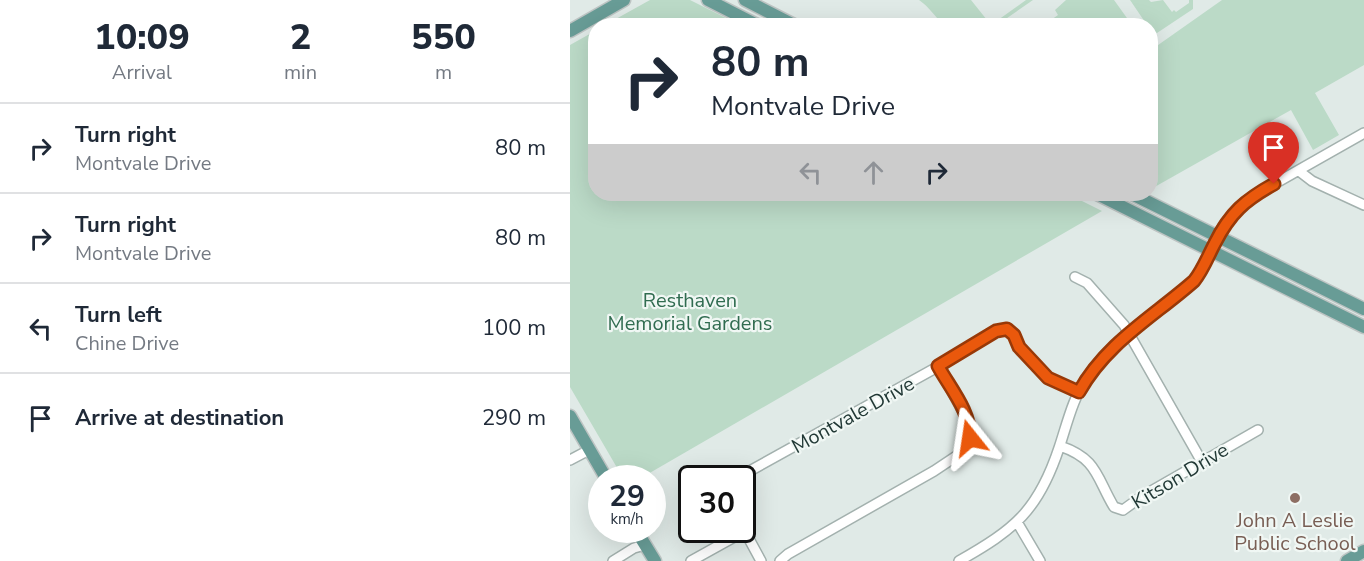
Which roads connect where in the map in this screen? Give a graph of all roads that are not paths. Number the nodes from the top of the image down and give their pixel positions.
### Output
1 (624, 0) edge
2 (708, 0) edge
3 (745, 0) edge
4 (593, 18) edge
5 (743, 18) edge
6 (780, 18) edge
7 (588, 21) edge
8 (570, 31) edge
9 (1364, 133) edge
10 (1299, 171) junction
11 (1111, 201) edge
12 (1146, 201) edge
13 (1364, 205) edge
14 (1218, 236) junction
15 (1211, 250) junction
16 (1075, 277) dead end
17 (1364, 309) edge
18 (1364, 327) edge
19 (1128, 334) junction
20 (938, 366) junction
21 (1079, 392) junction
22 (570, 416) edge
23 (1258, 430) dead end
24 (1060, 446) junction
25 (589, 450) junction
26 (570, 460) edge
27 (1202, 462) junction
28 (598, 465) edge
29 (756, 467) edge
30 (1017, 522) junction
31 (720, 543) edge
32 (752, 543) edge
33 (645, 545) joint
34 (1364, 551) edge
35 (613, 561) edge
36 (655, 561) edge
37 (692, 561) edge
38 (761, 561) edge
39 (780, 561) edge
40 (959, 561) edge
41 (1040, 561) edge
42 (1347, 561) edge

1 - 4 main road
2 - 5 main road
3 - 6 main road
7 - 8 main road
9 - 10 street
10 - 13 street
10 - 14 street
11 - 15 main road
12 - 14 main road
14 - 15 street
14 - 17 main road
15 - 18 main road
15 - 19 street
16 - 19 street
19 - 21 street
19 - 27 street
20 - 21 street, Montvale Drive
20 - 29 street, Montvale Drive
20 - 39 street
21 - 24 street
22 - 25 main road
23 - 27 street, Kitson Drive
24 - 27 street, Kitson Drive
24 - 30 street
25 - 26 street
25 - 28 main road
30 - 40 street
30 - 41 street
31 - 37 street
32 - 38 street
33 - 35 street
33 - 36 main road
34 - 42 main road

